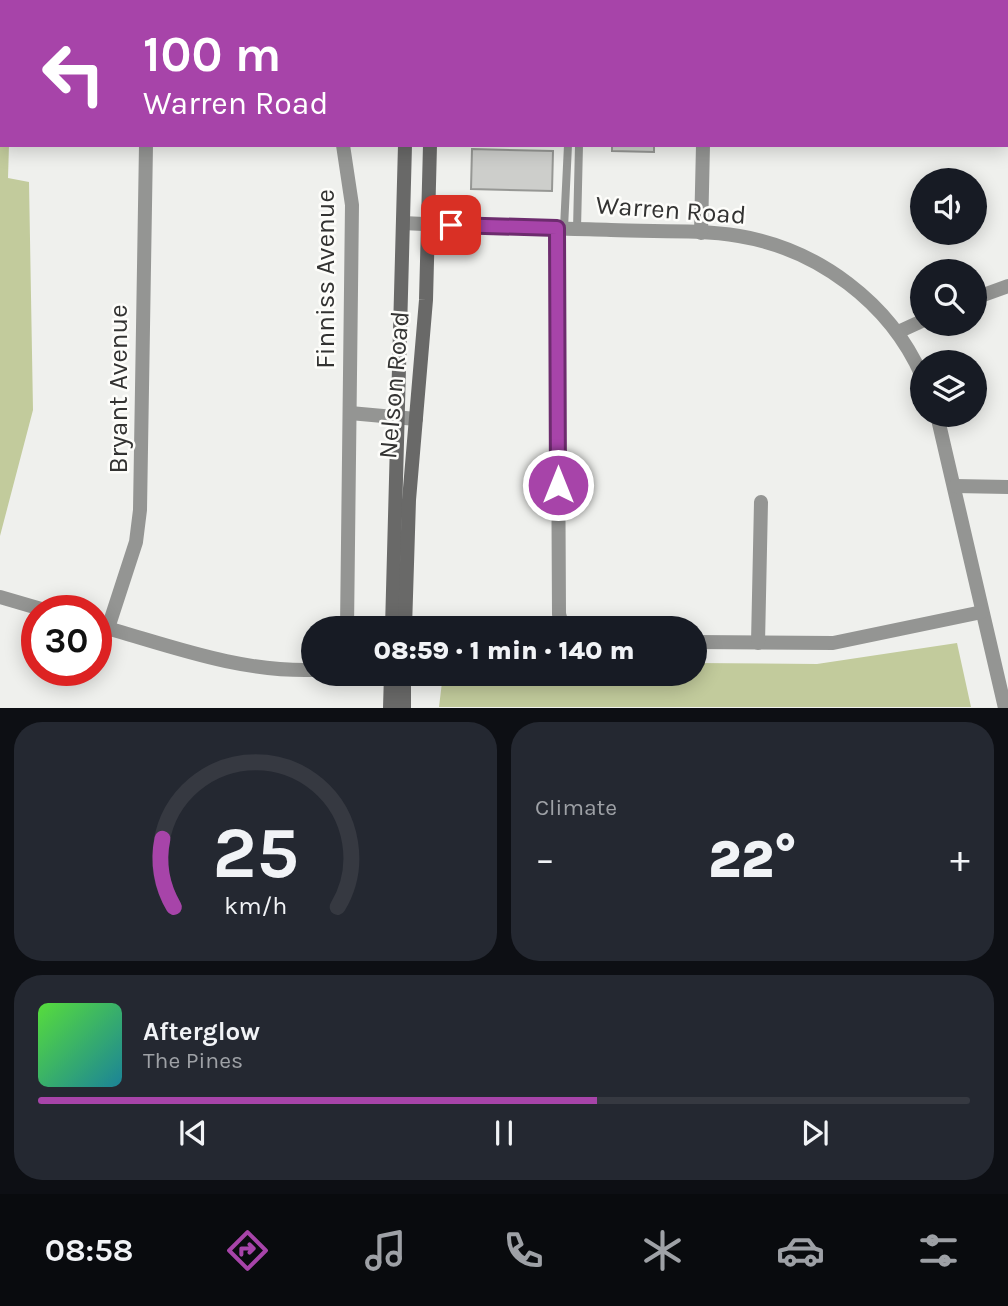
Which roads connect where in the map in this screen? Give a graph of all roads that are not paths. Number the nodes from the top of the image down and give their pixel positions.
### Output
1 (146, 147) edge
2 (343, 147) edge
3 (405, 147) edge
4 (430, 147) edge
5 (568, 147) edge
6 (579, 147) edge
7 (703, 147) edge
8 (403, 223) junction
9 (429, 225) junction
10 (566, 228) junction
11 (701, 233) junction
12 (1008, 286) edge
13 (987, 294) edge
14 (910, 326) edge
15 (898, 332) junction
16 (910, 354) edge
17 (350, 413) junction
18 (395, 416) junction
19 (416, 419) junction
20 (940, 427) edge
21 (956, 486) junction
22 (1008, 487) edge
23 (761, 502) dead end
24 (0, 597) edge
25 (112, 601) edge
26 (21, 603) edge
27 (982, 612) junction
28 (347, 616) edge
29 (391, 616) edge
30 (405, 616) edge
31 (560, 616) edge
32 (112, 629) edge
33 (707, 642) edge
34 (758, 643) junction
35 (301, 670) edge
36 (391, 686) edge
37 (404, 686) edge
38 (390, 708) edge
39 (404, 708) edge
40 (1005, 708) edge

1 - 25 street, Bryant Avenue
2 - 17 street, Finniss Avenue
3 - 8 main road, Nelson Road
4 - 9 main road, Nelson Road
5 - 10 lane
6 - 10 lane
7 - 11 street
8 - 9 street, Warren Road
8 - 18 main road, Nelson Road
9 - 10 street, Warren Road
9 - 19 main road, Nelson Road
10 - 11 street, Warren Road
10 - 31 street
11 - 15 street, Warren Road
12 - 13 street
14 - 15 street
15 - 16 street, Warren Road
17 - 18 street
17 - 28 street, Finniss Avenue
18 - 19 street
18 - 29 main road, Nelson Road
19 - 30 main road, Nelson Road
20 - 21 street
21 - 22 street
21 - 27 street
23 - 34 street
24 - 26 street
27 - 34 street
27 - 40 street
32 - 35 street
33 - 34 street
36 - 38 main road
37 - 39 main road

